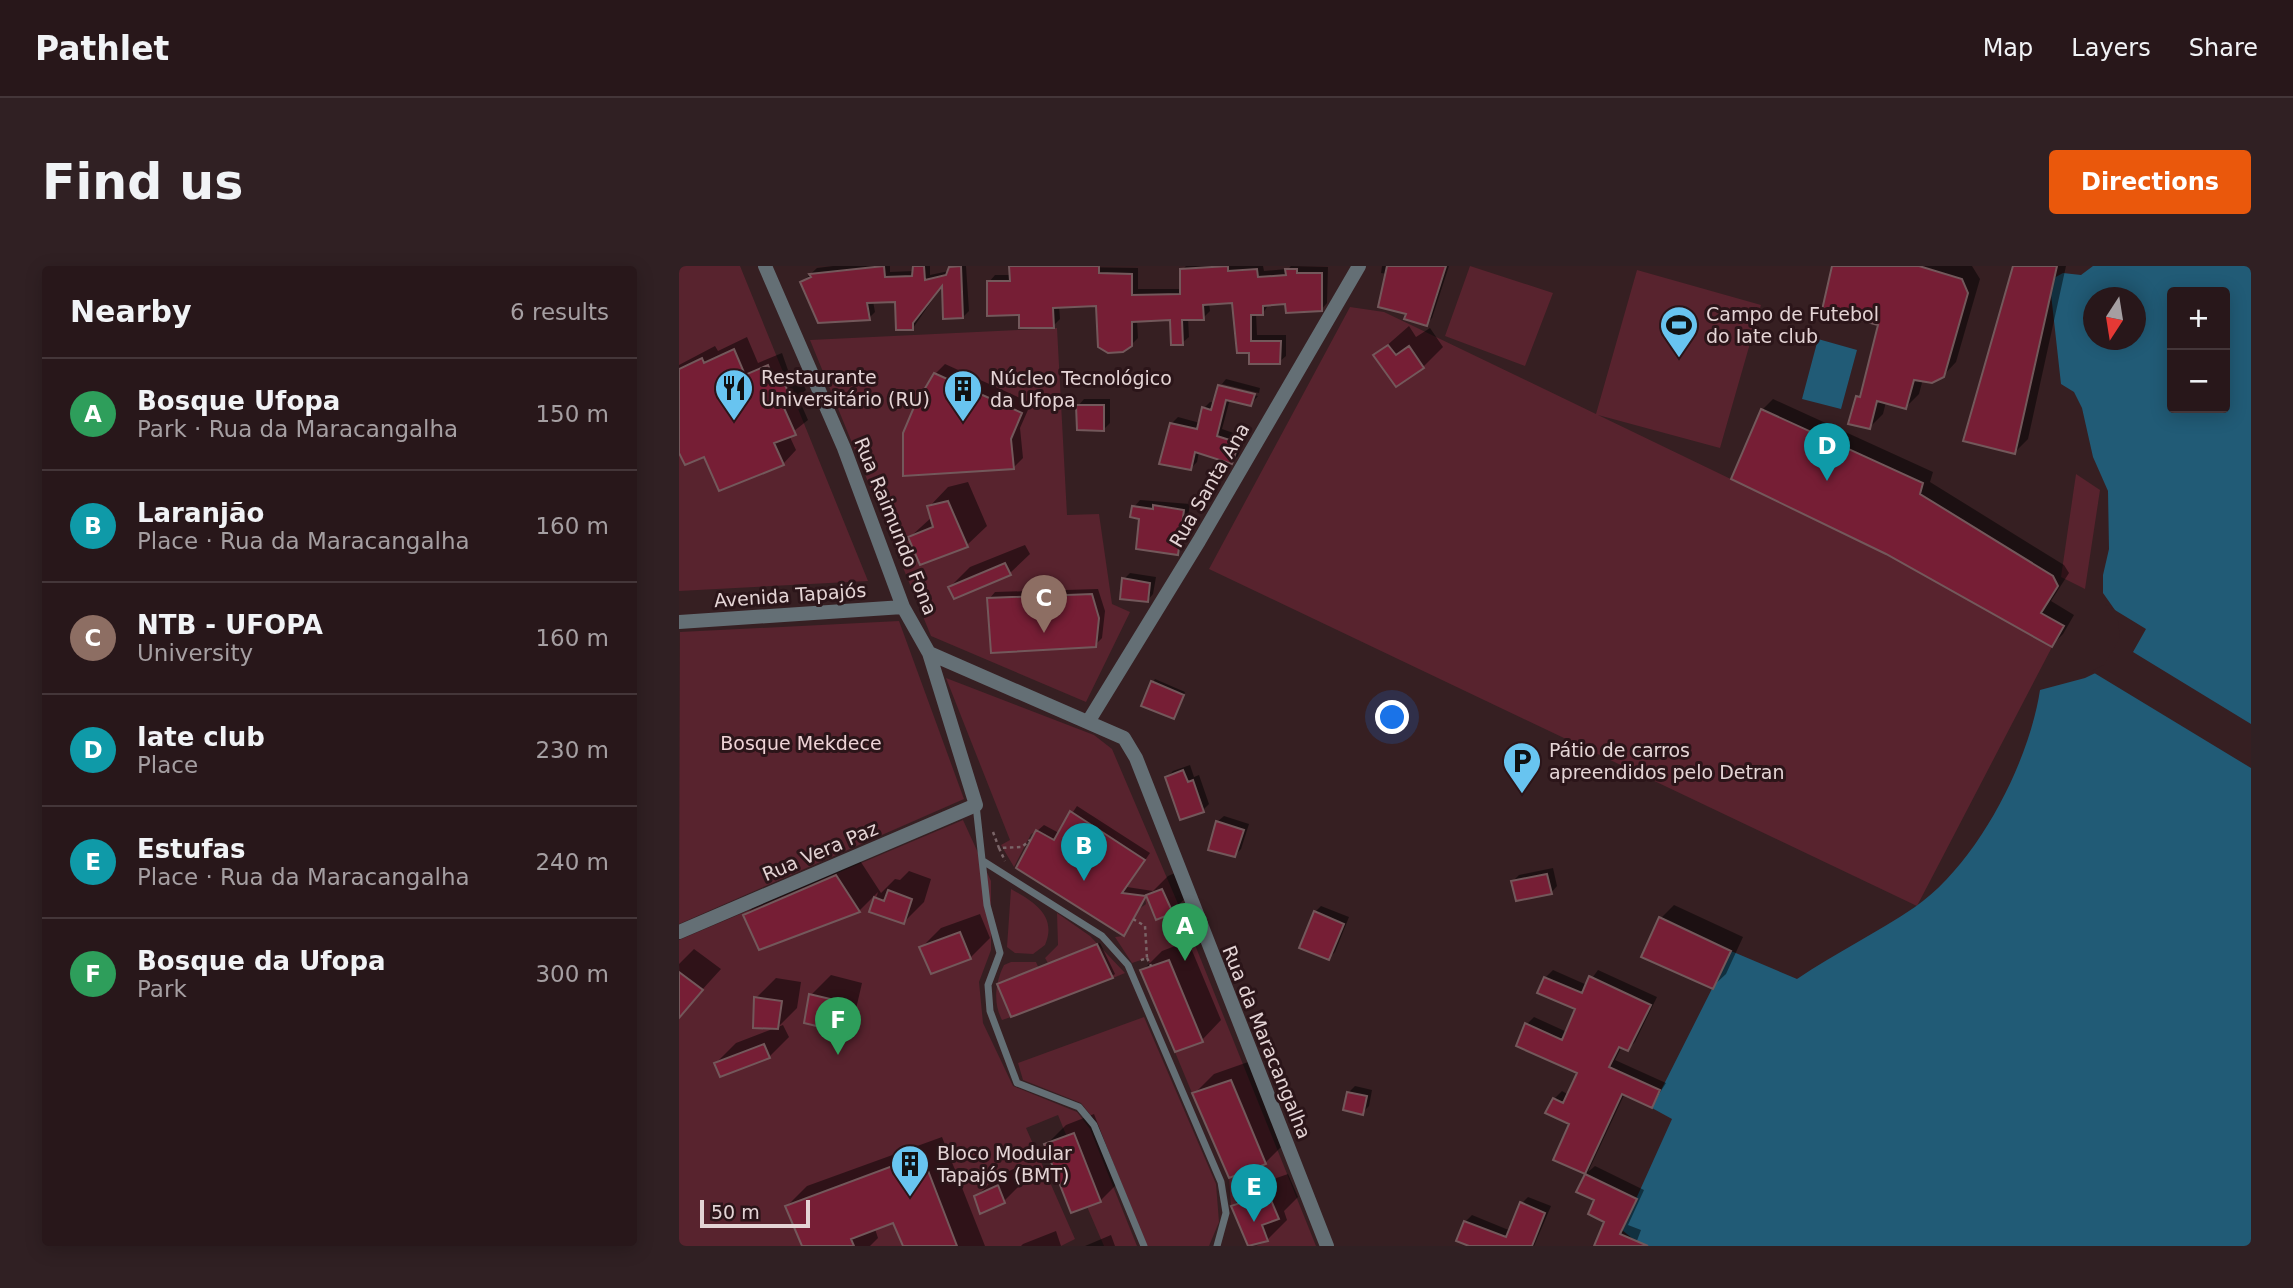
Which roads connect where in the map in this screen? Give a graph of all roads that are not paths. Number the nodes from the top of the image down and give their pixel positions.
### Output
1 (765, 266) edge
2 (1359, 266) edge
3 (903, 607) junction
4 (679, 622) edge
5 (929, 653) junction
6 (1088, 722) junction
7 (976, 805) junction
8 (983, 861) junction
9 (679, 932) edge
10 (1144, 1246) edge
11 (1217, 1246) edge
12 (1327, 1246) edge

1 - 3 street, Rua Raimundo Fona
2 - 6 street, Rua Santa Ana
3 - 4 street, Avenida Tapajós
3 - 5 street, Rua Raimundo Fona
5 - 6 street, Rua da Maracangalha
5 - 7 street, Rua Raimundo Fona
6 - 12 street, Rua da Maracangalha
7 - 8 lane
7 - 9 street, Rua Vera Paz
8 - 10 lane
8 - 11 lane

